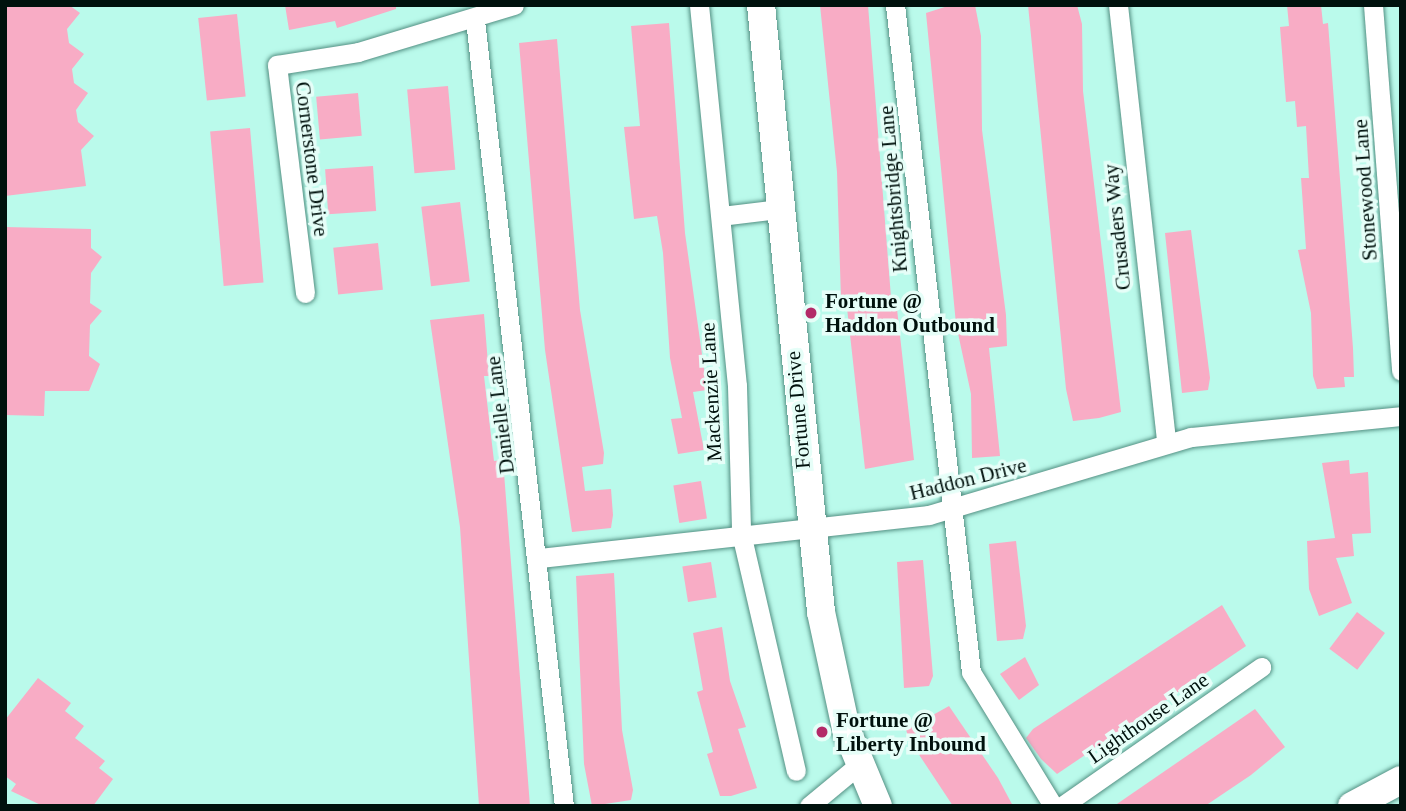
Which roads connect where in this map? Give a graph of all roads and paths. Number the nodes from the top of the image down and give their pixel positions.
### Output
1 (514, 5) edge
2 (699, 5) edge
3 (761, 5) edge
4 (895, 5) edge
5 (1118, 5) edge
6 (1373, 5) edge
7 (475, 20) junction
8 (779, 209) junction
9 (1395, 212) edge
10 (721, 216) junction
11 (305, 293) dead end
12 (1401, 370) edge
13 (1401, 416) edge
14 (1166, 443) junction
15 (953, 508) junction
16 (809, 525) junction
17 (741, 533) junction
18 (540, 558) junction
19 (1261, 667) dead end
20 (861, 763) junction
21 (796, 771) dead end
22 (1401, 780) edge
23 (564, 806) edge
24 (809, 806) edge
25 (878, 806) edge
26 (1053, 806) edge
27 (1062, 806) edge
28 (1352, 806) edge

1 - 7 street, Cornerstone Drive
2 - 10 street, Mackenzie Lane
3 - 8 street, Fortune Drive
4 - 15 street, Knightsbridge Lane
5 - 14 street, Crusaders Way
6 - 9 street, Stonewood Lane
7 - 11 street, Cornerstone Drive
7 - 18 street, Danielle Lane
8 - 10 street
8 - 16 street, Fortune Drive
9 - 12 street, Stonewood Lane
10 - 17 street, Mackenzie Lane
13 - 14 street, Haddon Drive
14 - 15 street, Haddon Drive
15 - 16 street, Haddon Drive
15 - 26 street, Knightsbridge Lane
16 - 17 street, Haddon Drive
16 - 20 street, Fortune Drive
17 - 18 street, Haddon Drive
17 - 21 street, Mackenzie Lane
18 - 23 street, Danielle Lane
19 - 27 street, Lighthouse Lane
20 - 24 street
20 - 25 street, Fortune Drive
22 - 28 street

